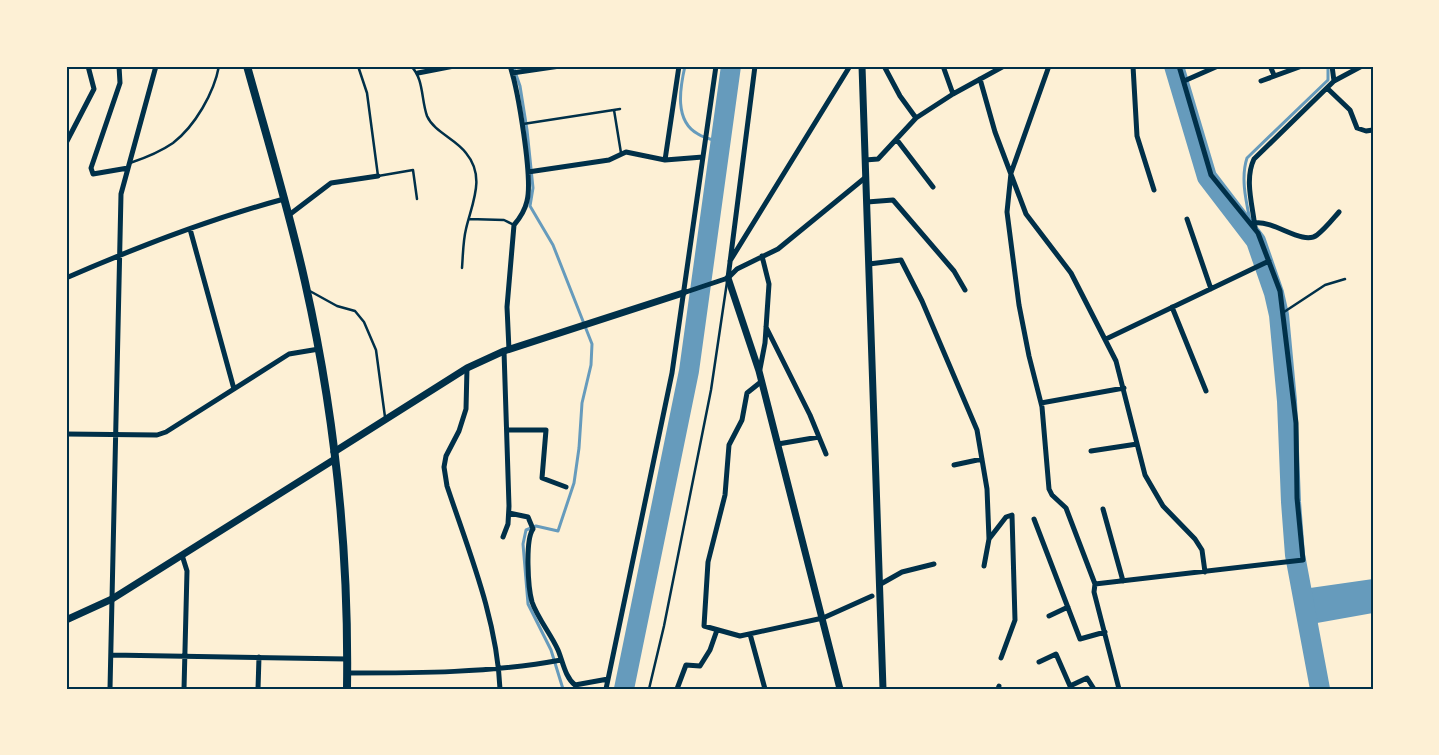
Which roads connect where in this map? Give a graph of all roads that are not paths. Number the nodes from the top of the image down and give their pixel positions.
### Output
1 (88, 66) edge
2 (119, 66) edge
3 (156, 66) edge
4 (219, 66) edge
5 (247, 66) edge
6 (358, 66) edge
7 (411, 66) edge
8 (454, 66) edge
9 (510, 66) edge
10 (560, 66) edge
11 (679, 66) edge
12 (716, 66) edge
13 (755, 66) edge
14 (850, 66) edge
15 (862, 66) edge
16 (884, 66) edge
17 (943, 66) edge
18 (1004, 66) edge
19 (1048, 66) edge
20 (1132, 66) edge
21 (1180, 66) edge
22 (1218, 66) edge
23 (1270, 66) edge
24 (1302, 66) edge
25 (1332, 66) edge
26 (1362, 66) edge
27 (418, 73) junction
28 (512, 73) junction
29 (1274, 75) junction
30 (980, 79) junction
31 (1260, 81) dead end
32 (1334, 81) junction
33 (1184, 82) junction
34 (1327, 88) junction
35 (953, 94) junction
36 (620, 109) dead end
37 (614, 110) junction
38 (916, 118) junction
39 (521, 125) junction
40 (1373, 130) edge
41 (897, 140) junction
42 (66, 143) edge
43 (621, 155) junction
44 (703, 157) junction
45 (665, 160) junction
46 (865, 160) junction
47 (129, 165) junction
48 (528, 172) junction
49 (1011, 173) junction
50 (378, 176) junction
51 (866, 177) junction
52 (933, 187) dead end
53 (1154, 190) dead end
54 (284, 199) junction
55 (417, 199) dead end
56 (867, 202) junction
57 (1339, 212) dead end
58 (289, 215) junction
59 (469, 219) junction
60 (1186, 219) dead end
61 (514, 225) junction
62 (1255, 226) junction
63 (190, 229) junction
64 (120, 255) junction
65 (762, 256) junction
66 (730, 261) junction
67 (1269, 261) junction
68 (869, 264) junction
69 (462, 268) dead end
70 (66, 278) edge
71 (726, 279) junction
72 (1345, 279) dead end
73 (306, 289) junction
74 (1211, 289) junction
75 (965, 290) dead end
76 (686, 292) junction
77 (1172, 307) junction
78 (1284, 312) junction
79 (766, 328) junction
80 (1106, 339) junction
81 (318, 350) junction
82 (507, 351) junction
83 (467, 368) junction
84 (759, 371) junction
85 (762, 381) junction
86 (1124, 388) junction
87 (234, 389) junction
88 (1206, 391) dead end
89 (1041, 403) junction
90 (385, 421) junction
91 (507, 430) junction
92 (66, 434) edge
93 (116, 435) junction
94 (819, 437) junction
95 (778, 444) junction
96 (1137, 444) junction
97 (1091, 451) dead end
98 (826, 454) dead end
99 (334, 455) junction
100 (982, 458) junction
101 (954, 465) dead end
102 (566, 486) dead end
103 (1103, 509) dead end
104 (509, 513) junction
105 (1034, 519) dead end
106 (503, 537) dead end
107 (989, 539) junction
108 (182, 555) junction
109 (934, 564) dead end
110 (984, 566) dead end
111 (1205, 572) junction
112 (1123, 581) junction
113 (1095, 584) junction
114 (879, 585) junction
115 (872, 596) dead end
116 (112, 598) junction
117 (1068, 607) junction
118 (1049, 616) dead end
119 (823, 618) junction
120 (66, 620) edge
121 (717, 630) junction
122 (1104, 632) junction
123 (750, 634) junction
124 (111, 655) junction
125 (185, 656) junction
126 (259, 657) junction
127 (1002, 658) dead end
128 (347, 659) junction
129 (562, 660) junction
130 (1039, 662) dead end
131 (499, 667) junction
132 (347, 673) junction
133 (608, 679) junction
134 (110, 689) edge
135 (184, 689) edge
136 (258, 689) edge
137 (347, 689) edge
138 (500, 689) edge
139 (606, 689) edge
140 (649, 689) edge
141 (677, 689) edge
142 (765, 689) edge
143 (840, 689) edge
144 (883, 689) edge
145 (1094, 689) edge
146 (1119, 689) edge

1 - 42 street
2 - 47 street
3 - 47 street
4 - 47 lane
5 - 54 main road
6 - 50 lane
7 - 27 lane
8 - 27 street
9 - 28 street
10 - 28 street
11 - 45 street
12 - 44 street
13 - 66 street
14 - 66 street
15 - 46 street
16 - 38 street
17 - 35 street
18 - 30 street
19 - 49 street
20 - 53 street
21 - 33 street
22 - 33 street
23 - 29 street
24 - 29 street
25 - 32 street
26 - 32 street
27 - 59 lane
28 - 39 street
29 - 31 street
30 - 35 street
30 - 49 street
32 - 34 street
33 - 62 street
34 - 40 street
34 - 62 street
35 - 38 street
36 - 37 lane
37 - 39 lane
37 - 43 lane
38 - 41 street
39 - 48 street
41 - 46 street
41 - 52 street
43 - 45 street
43 - 48 street
44 - 45 street
44 - 76 street
46 - 51 street
47 - 64 street
48 - 61 street
49 - 80 street
49 - 89 street
50 - 55 lane
50 - 58 street
51 - 56 street
51 - 65 street
54 - 58 main road
54 - 63 street
56 - 68 street
56 - 75 street
57 - 62 street
58 - 73 main road
59 - 61 lane
59 - 69 lane
60 - 74 street
61 - 82 street
62 - 67 street
63 - 64 street
63 - 87 street
64 - 70 street
64 - 93 street
65 - 71 street
65 - 79 street
66 - 71 street
67 - 74 street
67 - 78 street
68 - 100 street
68 - 114 street
71 - 76 street
71 - 84 street
71 - 140 lane
72 - 78 lane
73 - 81 main road
73 - 90 lane
74 - 77 street
76 - 82 street
76 - 133 street
77 - 80 street
77 - 88 street
78 - 111 street
79 - 84 street
79 - 94 street
80 - 86 street
81 - 87 street
81 - 99 main road
82 - 83 street
82 - 91 street
83 - 90 street
83 - 131 street
84 - 85 street
85 - 95 street
85 - 121 street
86 - 89 street
86 - 96 street
87 - 93 street
89 - 113 street
90 - 99 street
91 - 102 street
91 - 104 street
92 - 93 street
93 - 116 street
94 - 95 street
94 - 98 street
95 - 119 street
96 - 97 street
96 - 111 street
99 - 108 street
99 - 128 main road
100 - 101 street
100 - 107 street
103 - 112 street
104 - 106 street
104 - 129 street
105 - 117 street
107 - 110 street
107 - 127 street
108 - 116 street
108 - 125 street
109 - 114 street
111 - 112 street
112 - 113 street
113 - 122 street
114 - 144 street
115 - 119 street
116 - 120 street
116 - 124 street
117 - 118 street
117 - 122 street
119 - 123 street
119 - 143 street
121 - 123 street
121 - 141 street
122 - 146 street
123 - 142 street
124 - 125 street
124 - 134 street
125 - 126 street
125 - 135 street
126 - 128 street
126 - 136 street
128 - 132 main road
129 - 131 street
129 - 133 street
130 - 145 street
131 - 132 street
131 - 138 street
132 - 137 main road
133 - 139 street

